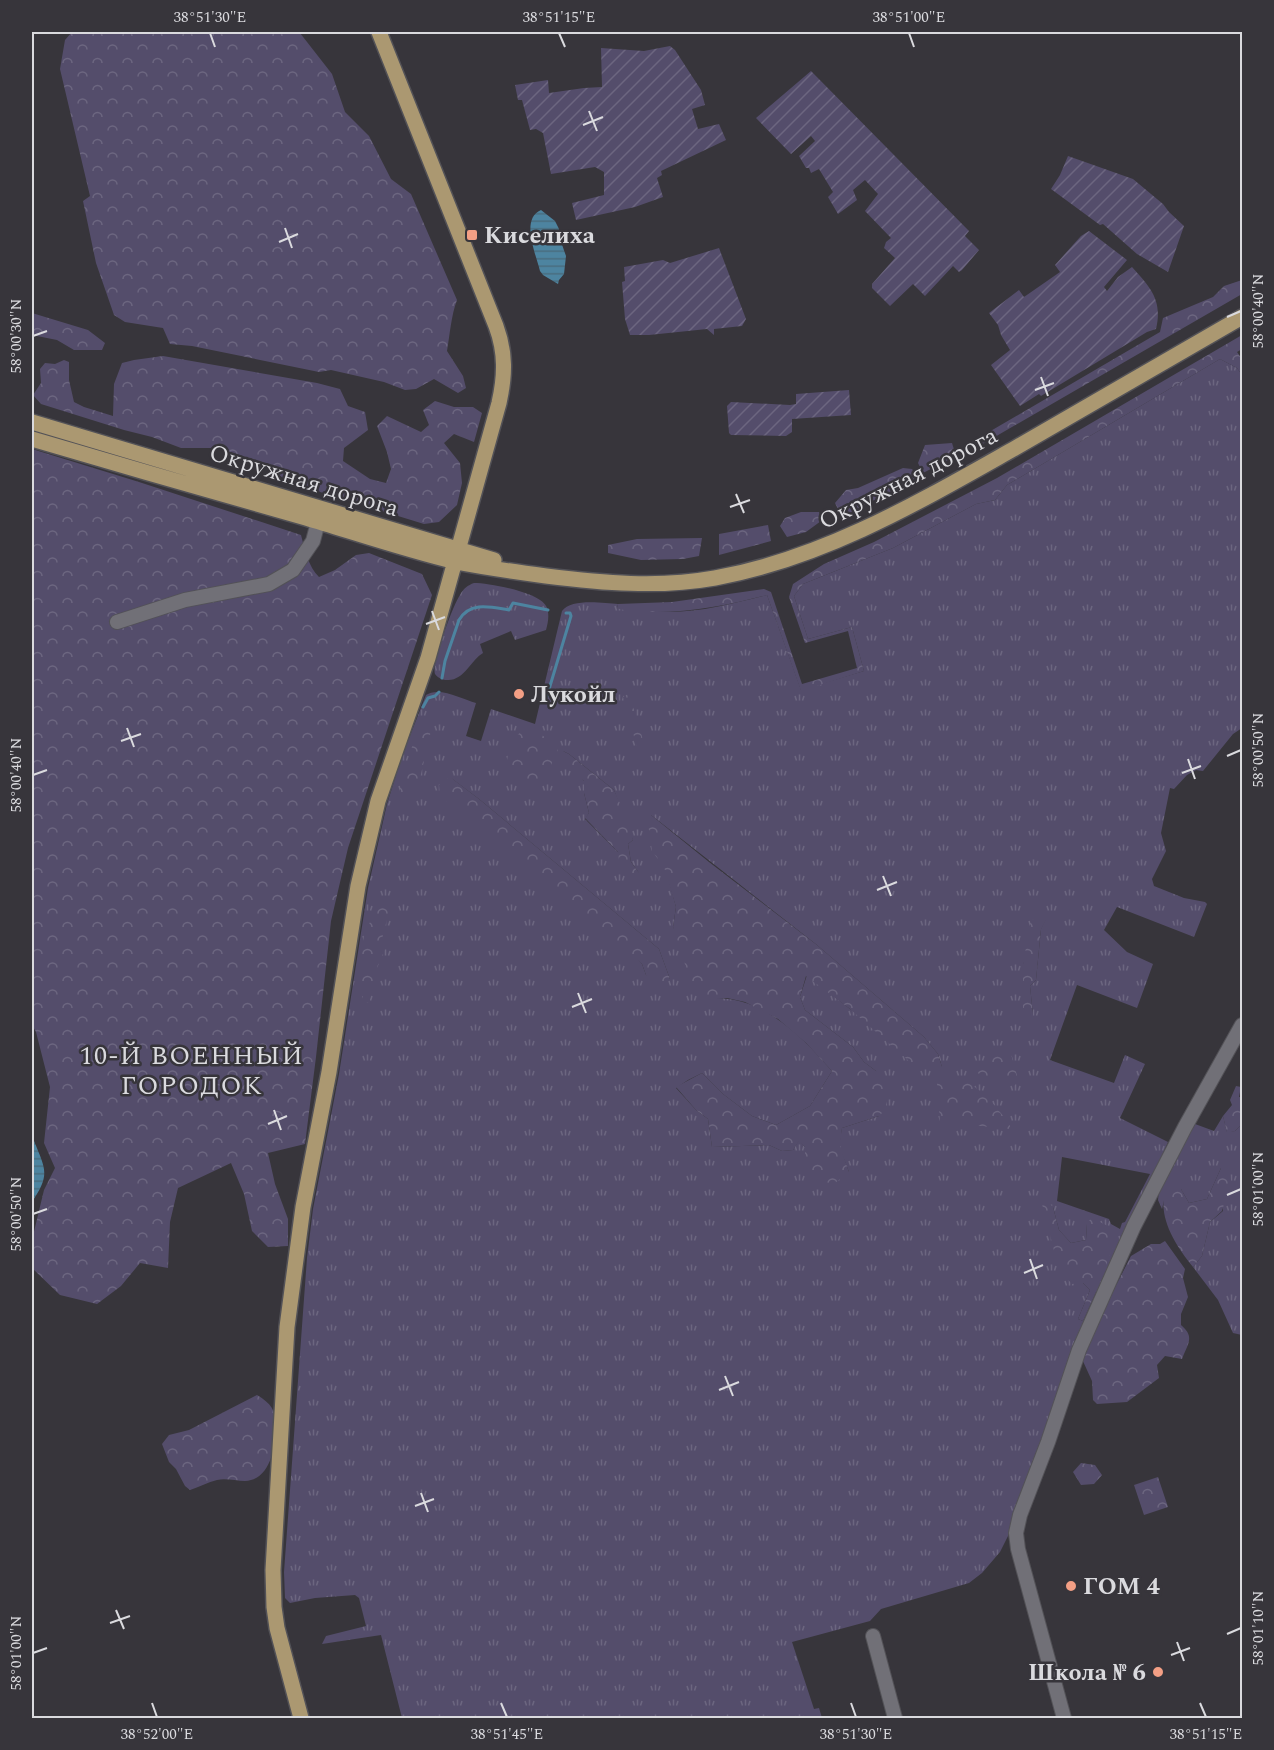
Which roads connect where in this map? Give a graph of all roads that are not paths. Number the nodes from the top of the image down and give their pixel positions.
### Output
1 (379, 32) edge
2 (1242, 317) edge
3 (32, 422) edge
4 (32, 439) edge
5 (318, 522) junction
6 (457, 555) junction
7 (117, 622) dead end
8 (1242, 1025) edge
9 (873, 1636) dead end
10 (301, 1719) edge
11 (895, 1719) edge
12 (1064, 1719) edge

1 - 6 main road
2 - 6 main road, Окружная дорога
3 - 6 main road, Окружная дорога
4 - 5 main road, Окружная дорога
5 - 6 main road, Окружная дорога
5 - 7 street
6 - 10 main road
8 - 12 street
9 - 11 street

